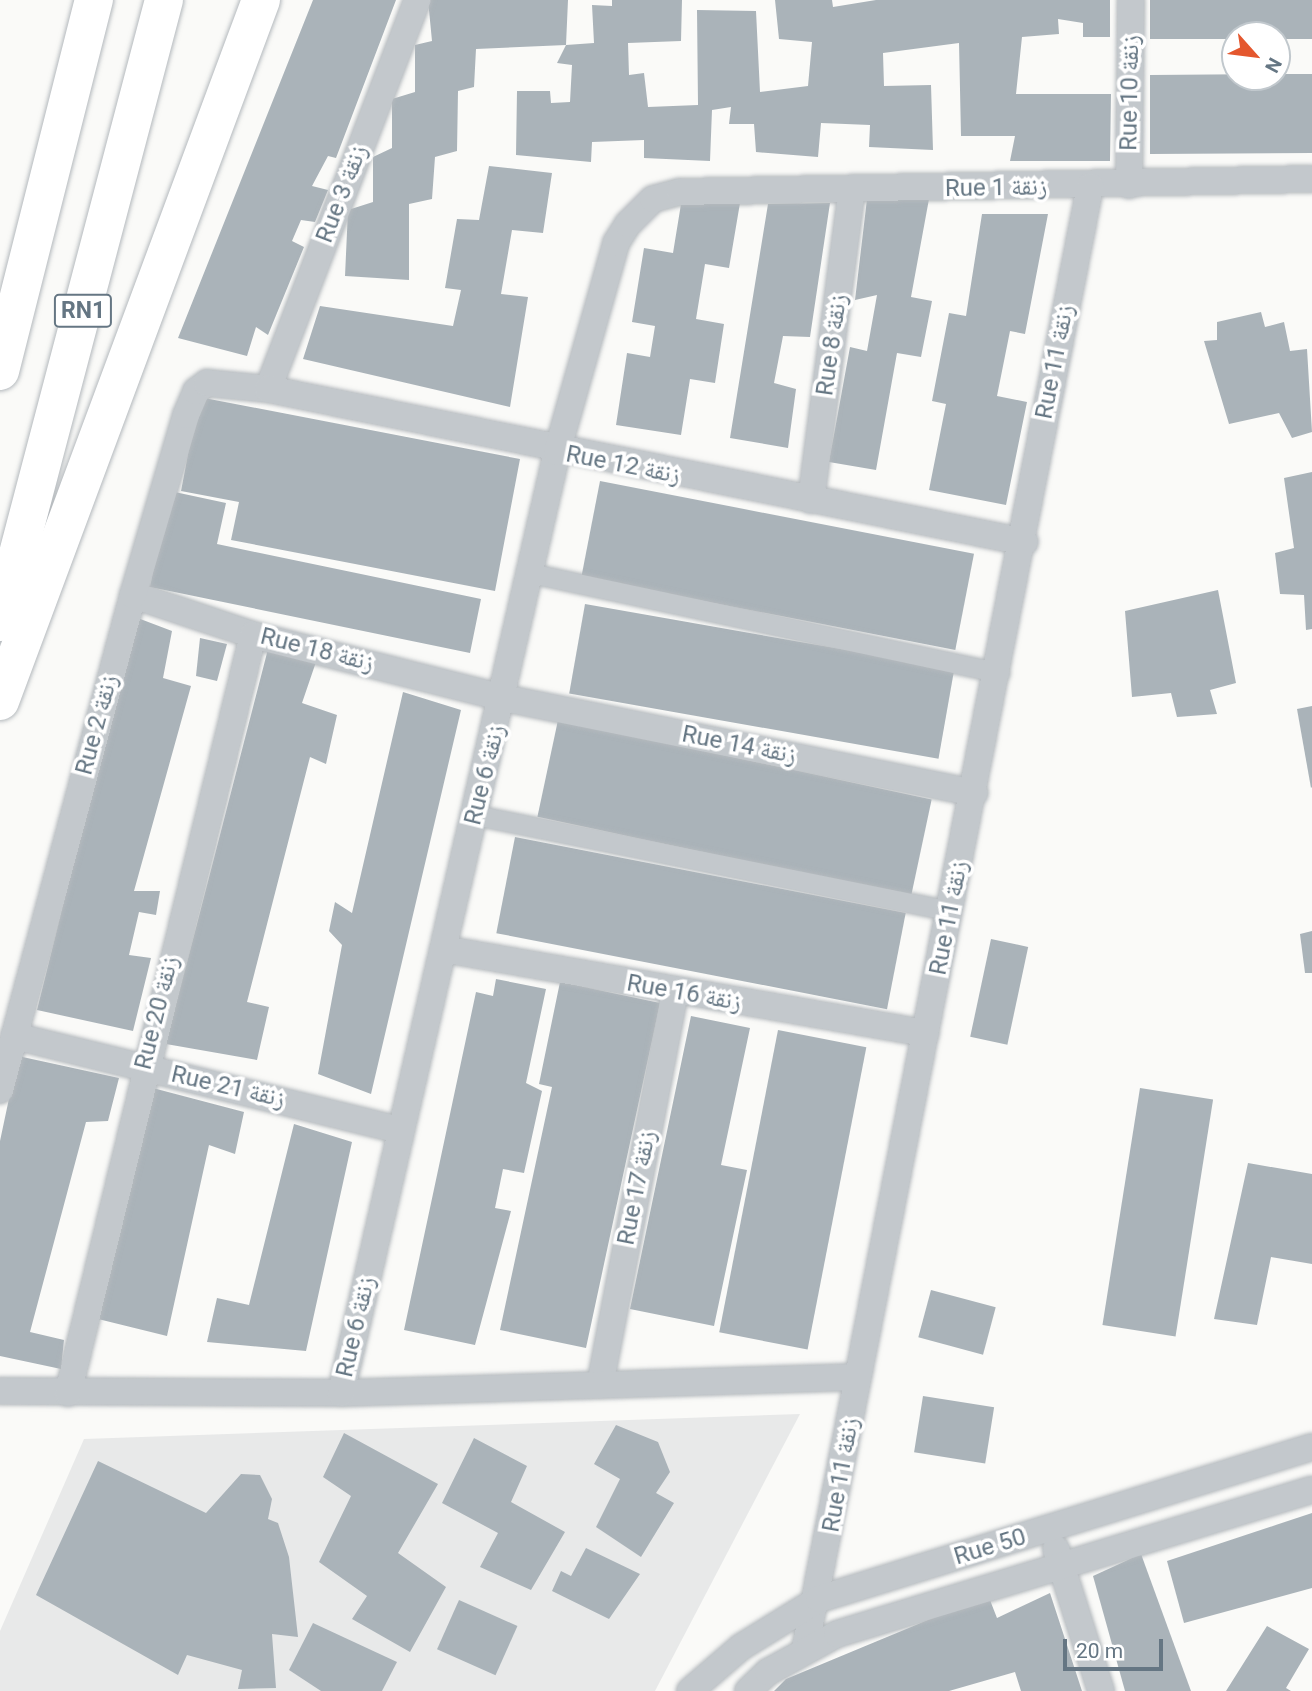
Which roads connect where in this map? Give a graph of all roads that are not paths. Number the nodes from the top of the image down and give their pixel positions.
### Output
1 (94, 0) edge
2 (164, 0) edge
3 (261, 0) edge
4 (416, 0) edge
5 (1131, 0) edge
6 (1312, 179) edge
7 (1129, 185) junction
8 (1090, 187) junction
9 (852, 190) junction
10 (680, 192) joint
11 (0, 371) edge
12 (222, 382) joint
13 (268, 389) junction
14 (557, 452) junction
15 (811, 500) junction
16 (1025, 542) junction
17 (530, 573) junction
18 (133, 595) junction
19 (0, 622) edge
20 (253, 635) junction
21 (999, 673) junction
22 (504, 698) junction
23 (0, 701) edge
24 (975, 793) junction
25 (475, 815) junction
26 (951, 911) junction
27 (443, 949) junction
28 (676, 992) junction
29 (926, 1033) junction
30 (14, 1037) junction
31 (143, 1068) junction
32 (0, 1090) edge
33 (400, 1130) junction
34 (858, 1377) junction
35 (600, 1385) junction
36 (0, 1391) edge
37 (68, 1393) junction
38 (341, 1393) junction
39 (1312, 1447) edge
40 (1312, 1490) edge
41 (1048, 1530) junction
42 (1062, 1564) junction
43 (819, 1598) junction
44 (806, 1649) junction
45 (690, 1691) edge
46 (748, 1691) edge
47 (1101, 1691) edge

1 - 11 highway, RN1
2 - 19 highway, RN1
3 - 23 highway
4 - 13 street, Rue 3 زنقة
5 - 7 street, Rue 10 زنقة
6 - 7 street, Rue 1 زنقة
7 - 8 street, Rue 1 زنقة
8 - 9 street, Rue 1 زنقة
8 - 16 street, Rue 11 زنقة
9 - 10 street, Rue 1 زنقة
9 - 15 street, Rue 8 زنقة
10 - 14 street, Rue 6 زنقة
12 - 13 street, Rue 12 زنقة
12 - 18 street, Rue 2 زنقة
13 - 14 street, Rue 12 زنقة
14 - 15 street, Rue 12 زنقة
14 - 17 street, Rue 6 زنقة
15 - 16 street, Rue 12 زنقة
16 - 21 street, Rue 11 زنقة
17 - 21 street
17 - 22 street, Rue 6 زنقة
18 - 20 street, Rue 18 زنقة
18 - 30 street, Rue 2 زنقة
20 - 22 street, Rue 18 زنقة
20 - 31 street, Rue 20 زنقة
21 - 24 street, Rue 11 زنقة
22 - 24 street, Rue 14 زنقة
22 - 25 street, Rue 6 زنقة
24 - 26 street, Rue 11 زنقة
25 - 26 street
25 - 27 street, Rue 6 زنقة
26 - 29 street, Rue 11 زنقة
27 - 28 street, Rue 16 زنقة
27 - 33 street, Rue 6 زنقة
28 - 29 street, Rue 16 زنقة
28 - 35 street, Rue 17 زنقة
29 - 34 street, Rue 11 زنقة
30 - 31 street, Rue 21 زنقة
30 - 32 street, Rue 2 زنقة
31 - 33 street, Rue 21 زنقة
31 - 37 street, Rue 20 زنقة
33 - 38 street, Rue 6 زنقة
34 - 35 street
34 - 43 street, Rue 11 زنقة
35 - 38 street
36 - 37 street
37 - 38 street
39 - 41 street, Rue 50
40 - 42 street, Rue 50
41 - 42 street
41 - 43 street, Rue 50
42 - 44 street, Rue 50
42 - 47 street
43 - 44 street, Rue 11 زنقة
43 - 45 street, Rue 50
44 - 46 street, Rue 50

